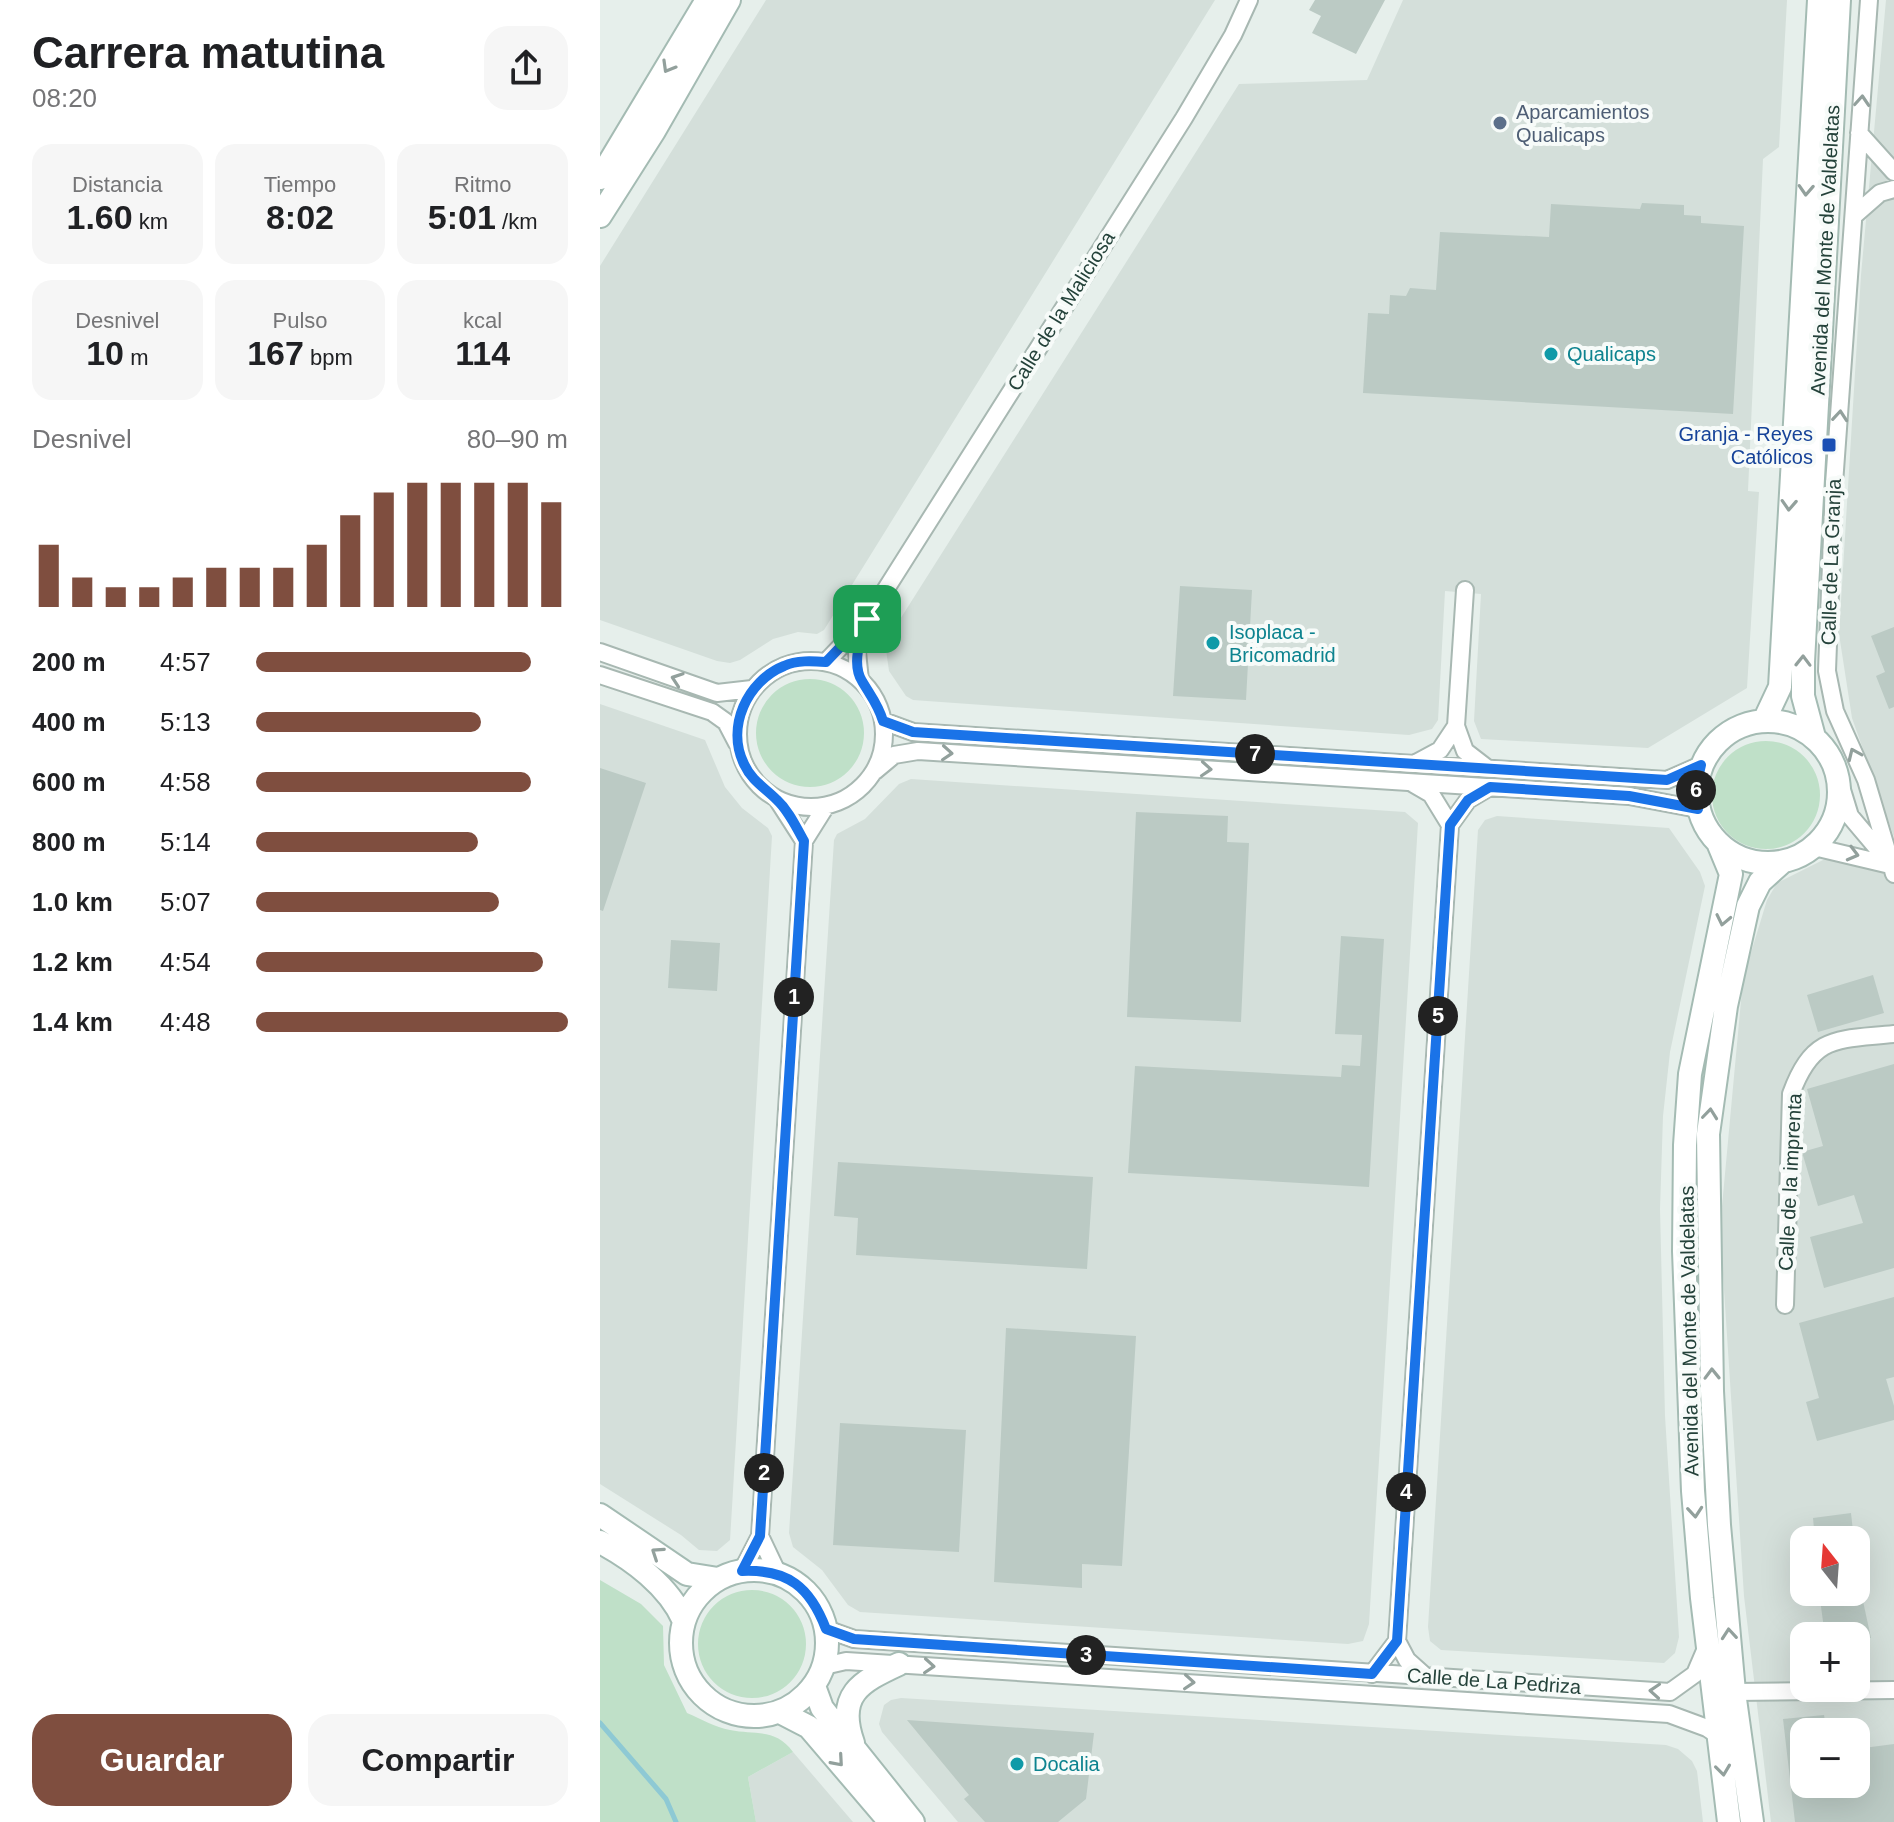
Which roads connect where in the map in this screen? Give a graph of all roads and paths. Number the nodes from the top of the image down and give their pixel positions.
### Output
1 (707, 0) edge
2 (729, 0) edge
3 (1249, 0) edge
4 (1819, 0) edge
5 (1839, 0) edge
6 (1869, 0) edge
7 (1859, 133) junction
8 (1894, 172) edge
9 (600, 178) edge
10 (1894, 189) edge
11 (1856, 214) junction
12 (600, 216) edge
13 (1834, 484) junction
14 (1809, 566) junction
15 (1465, 590) dead end
16 (867, 619) junction
17 (600, 652) edge
18 (826, 662) junction
19 (600, 675) edge
20 (860, 680) junction
21 (752, 689) junction
22 (883, 721) junction
23 (1764, 721) junction
24 (1456, 726) junction
25 (1814, 737) junction
26 (738, 743) junction
27 (1413, 764) junction
28 (1701, 765) junction
29 (1487, 768) junction
30 (875, 771) junction
31 (1839, 780) junction
32 (1411, 782) junction
33 (1490, 787) junction
34 (777, 799) junction
35 (826, 806) junction
36 (1698, 809) junction
37 (1450, 825) junction
38 (804, 841) junction
39 (1719, 845) junction
40 (1814, 847) junction
41 (1781, 863) junction
42 (1893, 869) edge
43 (1894, 1034) edge
44 (1785, 1305) dead end
45 (600, 1515) edge
46 (760, 1536) junction
47 (600, 1542) edge
48 (742, 1571) junction
49 (778, 1574) junction
50 (718, 1579) junction
51 (684, 1621) junction
52 (826, 1629) junction
53 (1397, 1641) junction
54 (1707, 1644) junction
55 (899, 1664) junction
56 (1372, 1674) junction
57 (819, 1676) junction
58 (1426, 1677) junction
59 (1894, 1690) edge
60 (1734, 1692) junction
61 (780, 1712) junction
62 (1719, 1736) junction
63 (857, 1755) junction
64 (890, 1822) edge
65 (913, 1822) edge
66 (1729, 1822) edge
67 (1752, 1822) edge

1 -> 9 street
2 - 12 street
3 - 16 street, Calle de la Maliciosa
4 -> 23 street, Avenida del Monte de Valdelatas
5 - 14 street, Avenida del Monte de Valdelatas
7 -> 6 street, Calle de La Granja
7 - 8 street
7 - 11 street, Calle de La Granja
10 - 11 street
13 -> 11 street, Calle de La Granja
13 - 14 street
42 -> 13 street, Calle de La Granja
25 -> 14 street, Avenida del Monte de Valdelatas
15 - 24 street
16 - 18 street, Calle de la Maliciosa
16 - 20 street, Calle de la Maliciosa
21 -> 17 street
18 - 20 street
18 - 21 street
19 - 26 street
20 - 22 street
21 - 26 street
22 - 27 street
22 - 30 street
23 - 25 street
23 - 28 street
24 - 27 street
24 - 29 street
25 - 31 street
26 - 34 street
27 - 29 street
28 - 29 street
28 - 36 street
30 -> 32 street
30 - 35 street
31 - 40 street
31 - 42 street
32 - 33 street
32 - 37 street
33 - 36 street
33 - 37 street
34 - 35 street
34 - 38 street
35 - 38 street
36 - 39 street
37 - 53 street
38 - 46 street
39 - 41 street
39 -> 54 street, Avenida del Monte de Valdelatas
40 - 41 street
40 -> 42 street
60 -> 41 street, Avenida del Monte de Valdelatas
43 - 44 street, Calle de la imprenta
50 -> 45 street
46 - 48 street
46 - 49 street
47 - 51 street
48 - 49 street
48 - 50 street
49 - 52 street
50 - 51 street
51 - 61 street
52 - 56 street, Calle de La Pedriza
52 - 57 street
53 - 56 street
53 - 58 street
54 -> 58 street, Calle de La Pedriza
54 - 62 street, Avenida del Monte de Valdelatas
55 - 57 street, Calle de La Pedriza
55 -> 62 street, Calle de La Pedriza
55 - 63 street
56 - 58 street, Calle de La Pedriza
57 - 61 street
57 - 63 street
59 - 60 street
60 - 67 street, Avenida del Monte de Valdelatas
61 -> 64 street
62 -> 66 street, Avenida del Monte de Valdelatas
63 - 65 street

